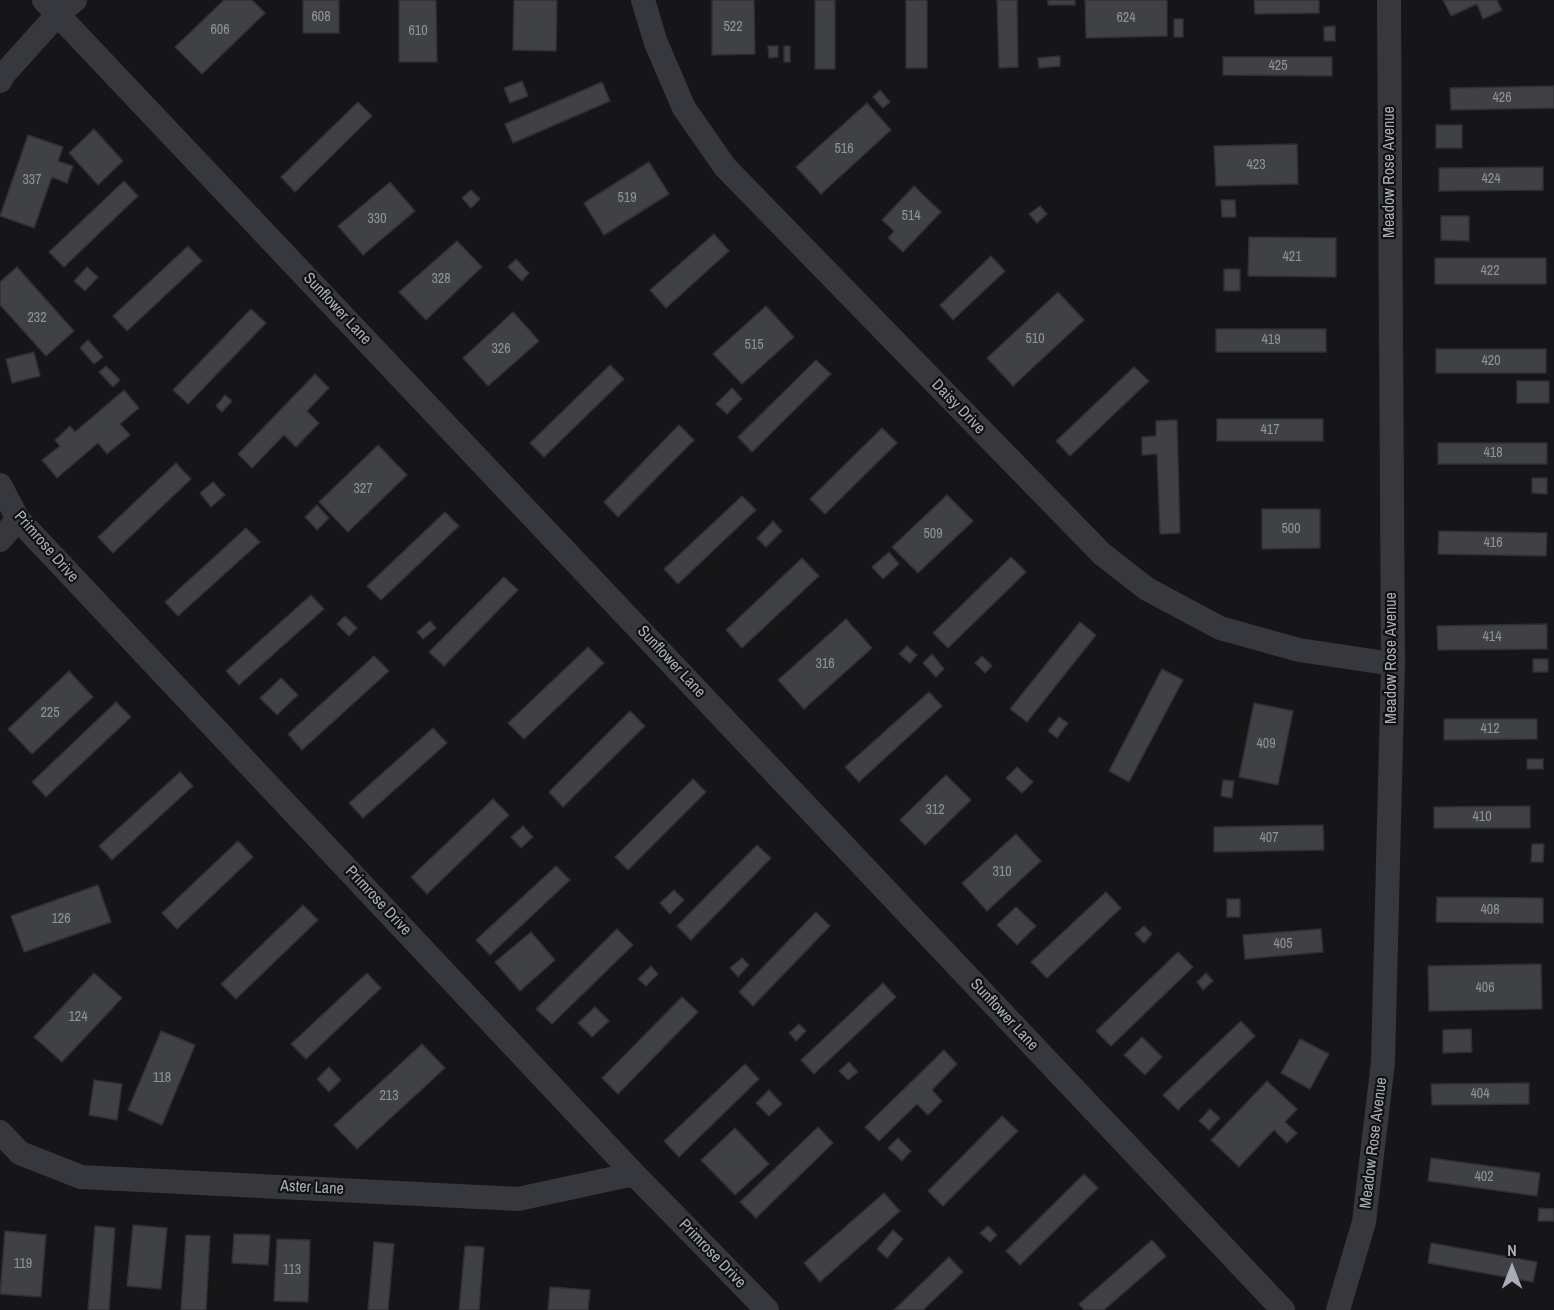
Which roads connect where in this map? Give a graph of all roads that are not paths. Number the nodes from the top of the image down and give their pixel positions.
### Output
1 (643, 0) edge
2 (1389, 0) edge
3 (59, 5) edge
4 (0, 81) edge
5 (0, 485) edge
6 (18, 519) junction
7 (0, 540) edge
8 (1393, 664) junction
9 (0, 1132) edge
10 (634, 1174) junction
11 (766, 1310) edge
12 (1283, 1310) edge
13 (1338, 1310) edge

1 - 8 street, Daisy Drive
2 - 8 street, Meadow Rose Avenue
3 - 4 street
3 - 12 street, Sunflower Lane
5 - 6 street, Primrose Drive
6 - 7 street
6 - 10 street, Primrose Drive
8 - 13 street, Meadow Rose Avenue
9 - 10 street, Aster Lane
10 - 11 street, Primrose Drive

